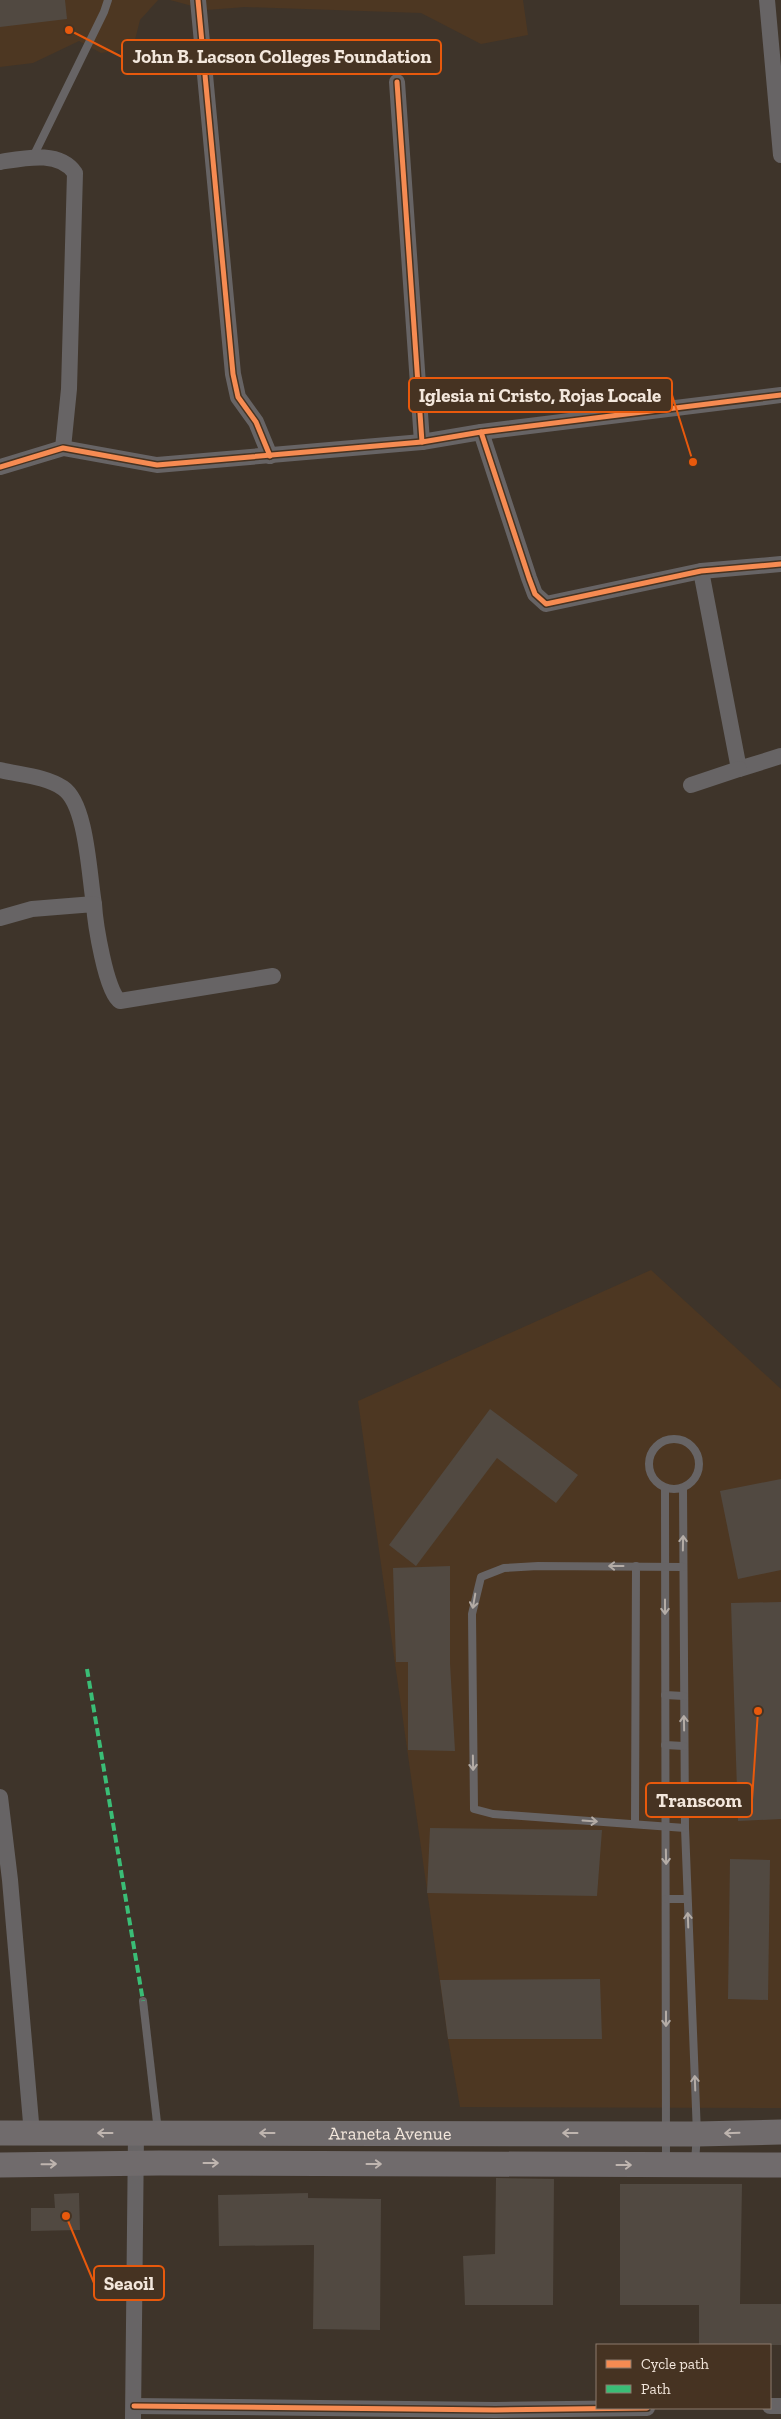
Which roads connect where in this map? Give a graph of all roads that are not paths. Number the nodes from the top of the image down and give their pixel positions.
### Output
1 (108, 0) edge
2 (198, 0) edge
3 (767, 0) edge
4 (397, 82) dead end
5 (781, 155) edge
6 (33, 158) junction
7 (0, 162) edge
8 (781, 395) edge
9 (481, 432) junction
10 (422, 442) junction
11 (63, 448) junction
12 (270, 456) junction
13 (0, 467) edge
14 (781, 564) edge
15 (701, 572) junction
16 (781, 756) edge
17 (0, 770) edge
18 (739, 770) junction
19 (691, 785) dead end
20 (94, 904) junction
21 (0, 918) edge
22 (273, 976) dead end
23 (665, 1488) junction
24 (684, 1488) junction
25 (636, 1566) junction
26 (665, 1566) junction
27 (683, 1567) junction
28 (665, 1695) junction
29 (684, 1696) junction
30 (666, 1745) junction
31 (684, 1746) junction
32 (0, 1797) edge
33 (635, 1824) junction
34 (666, 1828) junction
35 (685, 1828) junction
36 (666, 1899) junction
37 (687, 1899) junction
38 (143, 2001) dead end
39 (773, 2132) edge
40 (0, 2133) edge
41 (309, 2133) junction
42 (666, 2133) junction
43 (32, 2134) junction
44 (147, 2134) junction
45 (697, 2134) junction
46 (136, 2163) junction
47 (0, 2164) edge
48 (309, 2164) junction
49 (666, 2165) junction
50 (773, 2165) edge
51 (695, 2166) junction
52 (596, 2409) edge
53 (133, 2413) edge

1 - 6 lane
2 - 12 street
3 - 5 street
4 - 10 street
6 - 7 street
6 - 11 street
8 - 9 street
9 - 10 street
9 - 15 street
10 - 12 street
11 - 12 street
11 - 13 street
14 - 15 street
15 - 18 street
16 - 18 street
17 - 20 street
18 - 19 street
20 - 21 street
20 - 22 street
23 - 24 lane
23 - 24 lane
23 - 26 lane
27 -> 24 lane
25 - 26 lane
25 - 33 lane
25 -> 33 lane
26 - 27 lane
26 -> 28 lane
27 - 29 lane
28 - 29 lane
28 - 30 lane
31 -> 29 lane
30 - 31 lane
30 - 34 lane
31 - 35 lane
32 - 43 street
33 - 34 lane
34 - 35 lane
34 -> 36 lane
35 - 37 lane
36 - 37 lane
36 -> 42 lane
45 -> 37 lane
38 - 44 lane
39 -> 45 main road, Araneta Avenue
39 - 50 main road
40 - 43 main road, Araneta Avenue
42 -> 41 main road, Araneta Avenue
41 -> 44 main road, Araneta Avenue
41 - 48 main road
42 - 45 main road, Araneta Avenue
42 - 49 lane
44 -> 43 main road, Araneta Avenue
44 - 46 street
45 - 51 lane
47 -> 46 main road, Araneta Avenue
46 -> 48 main road, Araneta Avenue
46 - 53 street
48 -> 49 main road, Araneta Avenue
49 - 51 main road, Araneta Avenue
50 - 51 main road, Araneta Avenue
52 - 53 street

